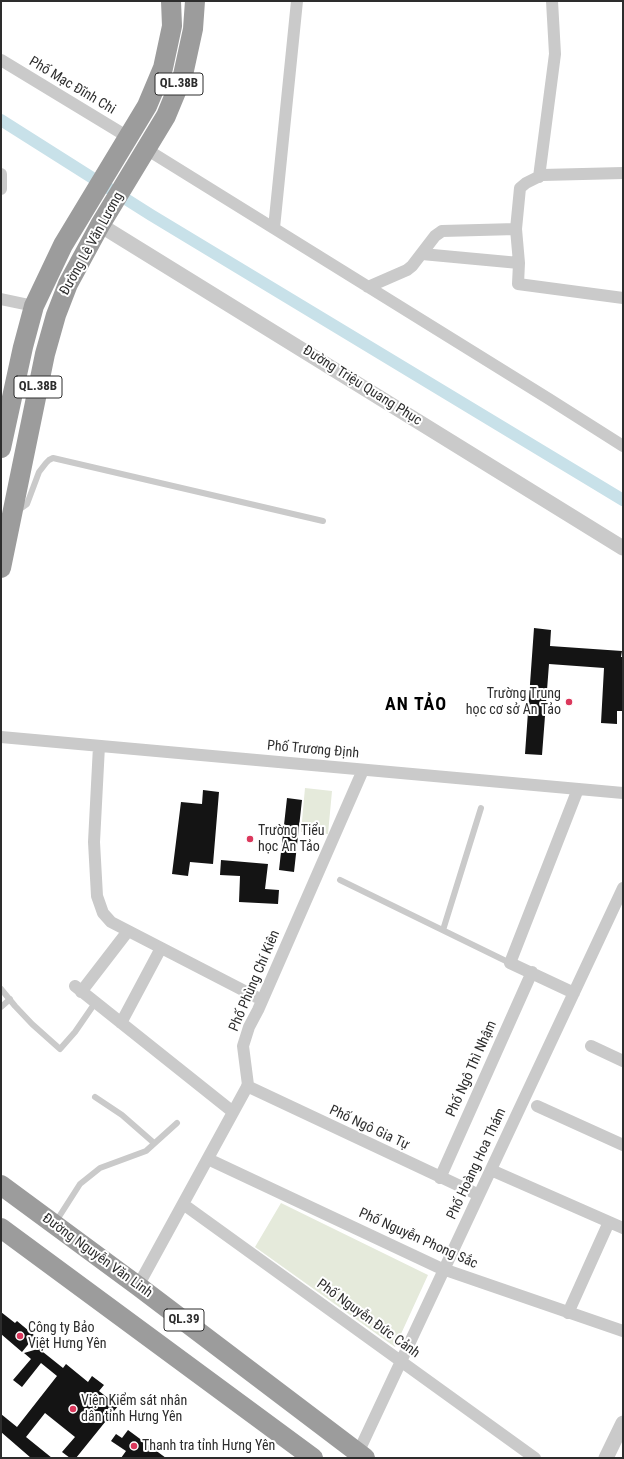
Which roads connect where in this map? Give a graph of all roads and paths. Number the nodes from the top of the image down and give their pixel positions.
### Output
1 (171, 1) edge
2 (195, 1) edge
3 (297, 1) edge
4 (552, 1) edge
5 (1, 60) edge
6 (126, 141) junction
7 (143, 154) junction
8 (623, 173) edge
9 (1, 174) edge
10 (539, 177) junction
11 (1, 189) edge
12 (103, 221) junction
13 (274, 228) junction
14 (516, 229) junction
15 (422, 254) junction
16 (519, 263) junction
17 (368, 287) junction
18 (623, 298) edge
19 (1, 299) edge
20 (34, 306) junction
21 (2, 442) edge
22 (623, 446) edge
23 (13, 510) junction
24 (323, 521) dead end
25 (623, 548) edge
26 (1, 568) edge
27 (1, 737) edge
28 (99, 746) junction
29 (363, 770) junction
30 (578, 789) junction
31 (623, 793) edge
32 (481, 808) dead end
33 (340, 880) dead end
34 (623, 888) edge
35 (443, 930) junction
36 (128, 931) junction
37 (161, 948) junction
38 (510, 963) junction
39 (532, 972) junction
40 (1, 989) edge
41 (574, 993) junction
42 (10, 999) junction
43 (262, 1000) junction
44 (96, 1003) junction
45 (1, 1007) edge
46 (121, 1023) junction
47 (591, 1046) dead end
48 (623, 1061) edge
49 (247, 1086) junction
50 (95, 1097) dead end
51 (537, 1106) dead end
52 (233, 1112) junction
53 (177, 1123) dead end
54 (154, 1143) junction
55 (623, 1145) edge
56 (208, 1159) junction
57 (491, 1170) junction
58 (440, 1178) junction
59 (1, 1185) edge
60 (479, 1195) junction
61 (183, 1204) junction
62 (609, 1222) junction
63 (54, 1224) junction
64 (1, 1228) edge
65 (623, 1228) edge
66 (444, 1270) junction
67 (138, 1286) junction
68 (568, 1313) junction
69 (623, 1331) edge
70 (401, 1361) junction
71 (623, 1423) edge
72 (362, 1456) edge
73 (313, 1458) edge
74 (535, 1458) edge
75 (606, 1458) edge

1 - 6 highway, Đường Lê Văn Lương / QL.38B
2 - 7 highway, Đường Lê Văn Lương / QL.38B
3 - 13 street
4 - 10 street
5 - 6 street, Phố Mạc Đĩnh Chi
6 - 20 highway, Đường Lê Văn Lương / QL.38B
7 - 12 highway, Đường Lê Văn Lương / QL.38B
7 - 13 street
8 - 10 street
9 - 11 street
10 - 14 street
12 - 23 highway, Đường Lê Văn Lương / QL.38B
12 - 25 street, Đường Triệu Quang Phục
13 - 17 street
14 - 15 street
14 - 16 street
15 - 16 street
15 - 17 street
16 - 18 street
17 - 22 street
19 - 20 street
20 - 21 highway, Đường Lê Văn Lương / QL.38B
23 - 24 lane
23 - 26 highway, Đường Lê Văn Lương / QL.38B
27 - 28 street, Phố Trương Định
28 - 29 street, Phố Trương Định
28 - 36 street
29 - 30 street, Phố Trương Định
29 - 43 street, Phố Phùng Chí Kiên
30 - 31 street, Phố Trương Định
30 - 38 street
32 - 35 lane
33 - 35 lane
34 - 41 street, Phố Hoàng Hoa Thám
35 - 38 lane
36 - 37 street
36 - 44 street
37 - 43 street
37 - 46 street
38 - 39 street
39 - 41 street
39 - 58 street, Phố Ngô Thì Nhậm
40 - 42 lane
41 - 57 street, Phố Hoàng Hoa Thám
42 - 44 lane
42 - 45 lane
43 - 49 street, Phố Phùng Chí Kiên
44 - 46 street
46 - 52 street
47 - 48 street
49 - 52 street
49 - 58 street, Phố Ngô Gia Tự
50 - 54 lane
51 - 55 street
52 - 56 street
53 - 54 lane
54 - 63 lane
56 - 61 street
56 - 66 street, Phố Nguyễn Phong Sắc
57 - 60 street, Phố Hoàng Hoa Thám
57 - 62 street
58 - 60 street, Phố Ngô Gia Tự
59 - 63 highway, Đường Nguyễn Văn Linh / QL.39
60 - 66 street, Phố Hoàng Hoa Thám
61 - 67 street
61 - 70 street, Phố Nguyễn Đức Cảnh
62 - 65 street
62 - 68 street
63 - 67 highway, Đường Nguyễn Văn Linh / QL.39
64 - 73 highway, QL.39
66 - 68 street, Phố Nguyễn Phong Sắc
66 - 70 street, Phố Hoàng Hoa Thám
67 - 72 highway, Đường Nguyễn Văn Linh / QL.39
68 - 69 street, Phố Nguyễn Phong Sắc
70 - 72 street, Phố Hoàng Hoa Thám
70 - 74 street, Phố Nguyễn Đức Cảnh
71 - 75 street

